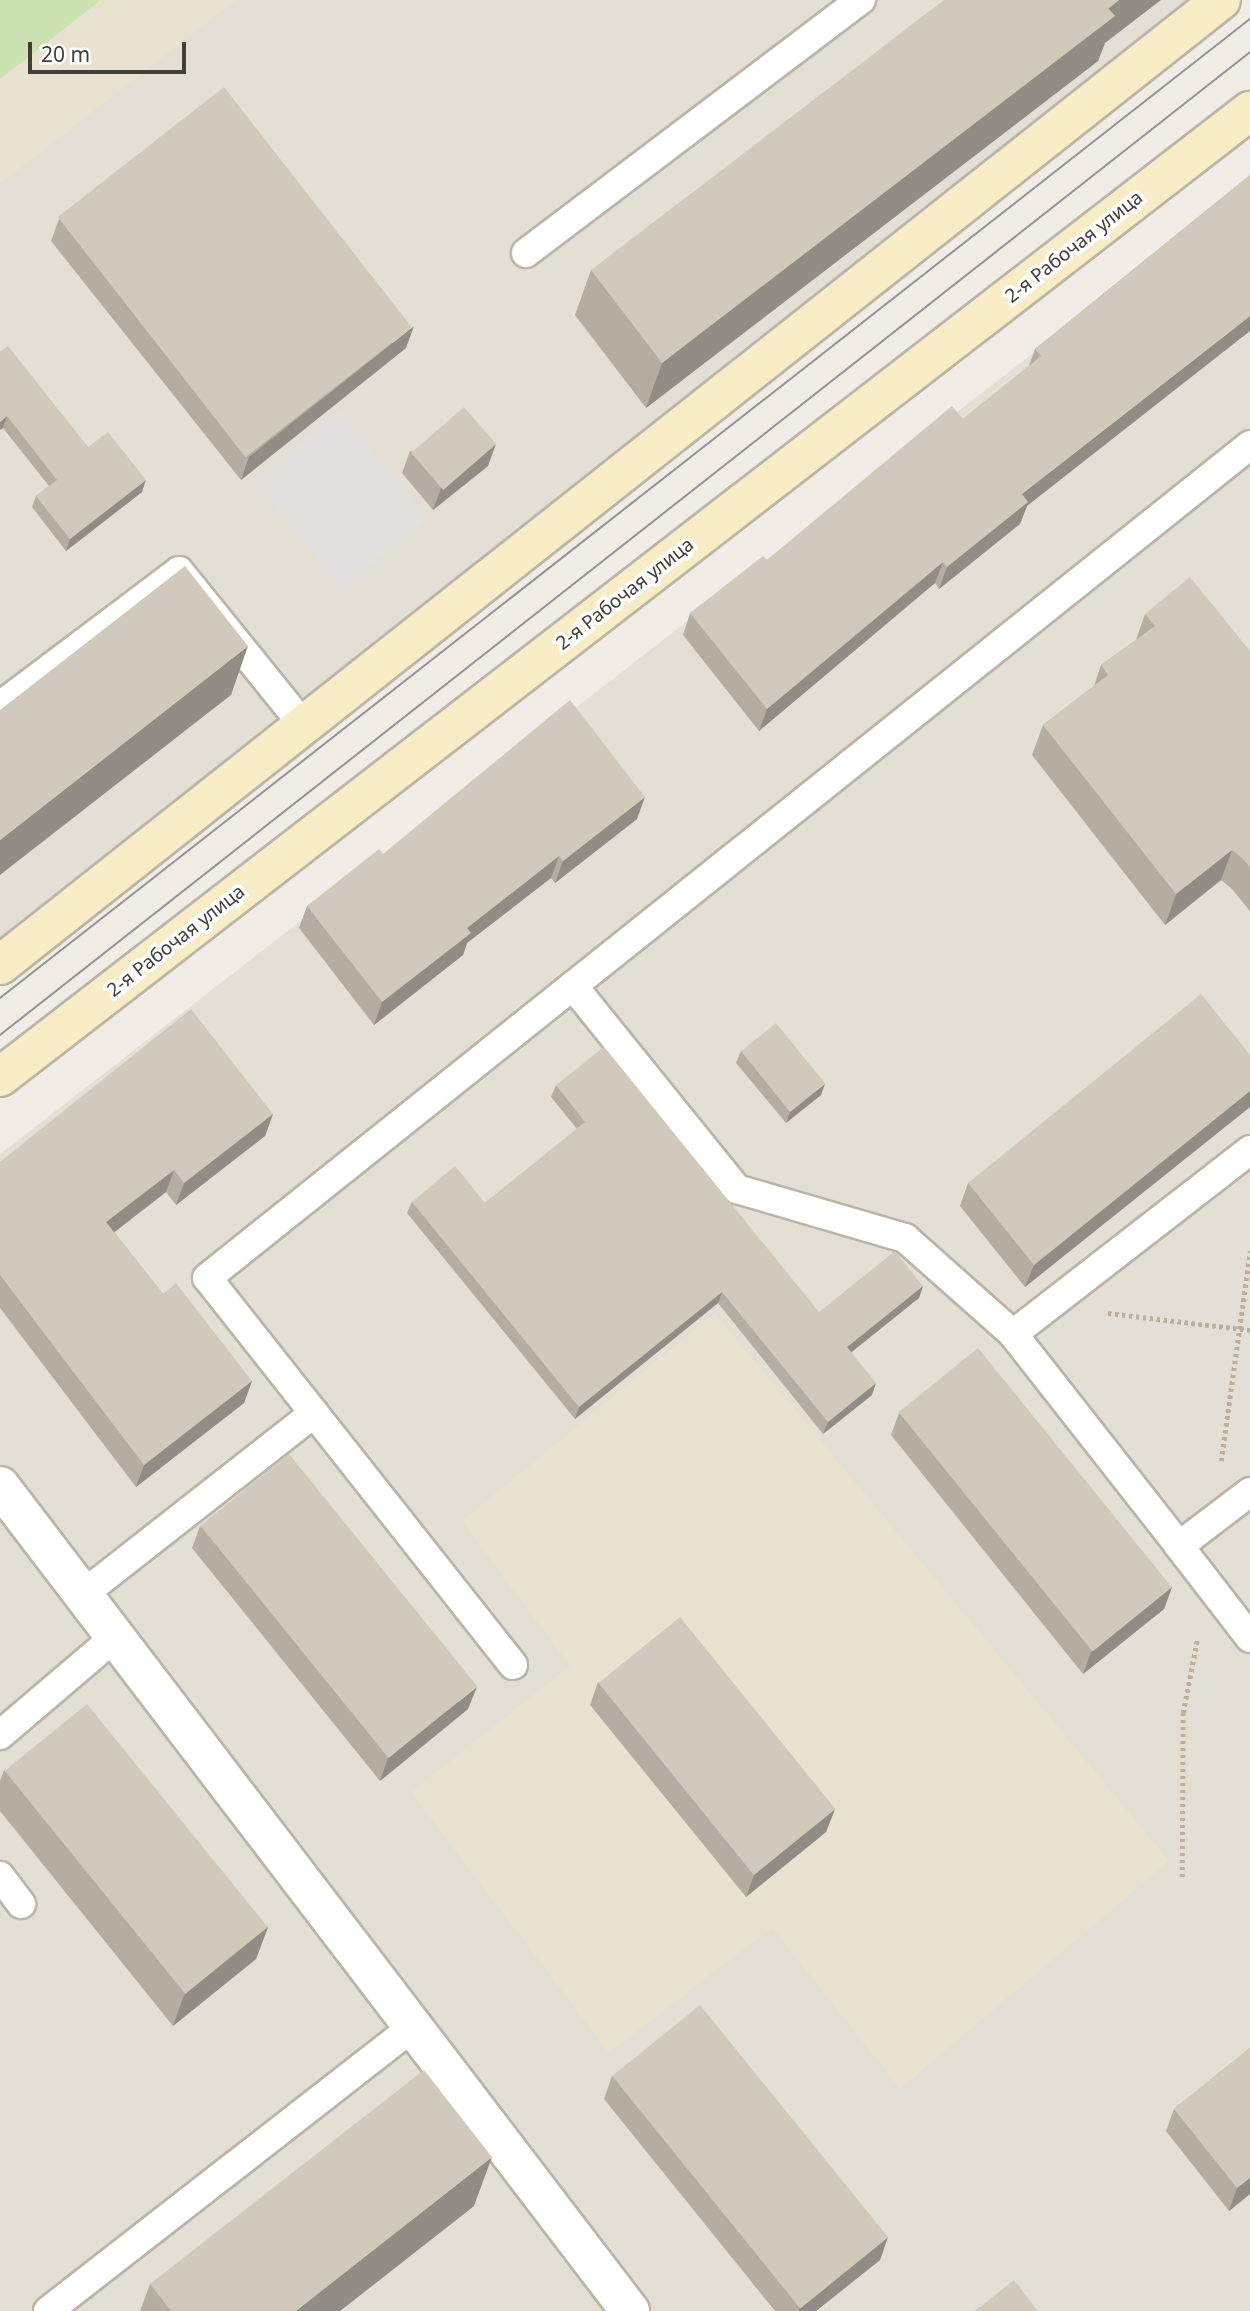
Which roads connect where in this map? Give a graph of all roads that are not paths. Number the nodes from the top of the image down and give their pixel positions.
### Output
1 (861, 0) edge
2 (1221, 0) edge
3 (1250, 111) edge
4 (526, 253) dead end
5 (1250, 445) edge
6 (0, 706) edge
7 (304, 726) junction
8 (0, 965) edge
9 (573, 986) junction
10 (0, 1077) edge
11 (1250, 1150) edge
12 (1013, 1334) junction
13 (314, 1413) junction
14 (0, 1486) edge
15 (1250, 1492) edge
16 (1179, 1546) junction
17 (82, 1595) junction
18 (114, 1638) junction
19 (1250, 1638) edge
20 (513, 1665) dead end
21 (0, 1735) edge
22 (0, 1876) edge
23 (21, 1904) dead end
24 (412, 2028) junction
25 (48, 2311) edge
26 (630, 2311) edge

1 - 4 lane
2 - 7 main road
3 - 10 main road, 2-я Рабочая улица
5 - 9 lane
6 - 7 lane
7 - 8 main road
9 - 12 lane
9 - 13 lane
11 - 12 lane
12 - 16 lane
13 - 17 lane
13 - 20 lane
14 - 17 street
15 - 16 lane
16 - 19 lane
17 - 18 street
18 - 21 lane
18 - 24 street
22 - 23 lane
24 - 25 lane
24 - 26 street

